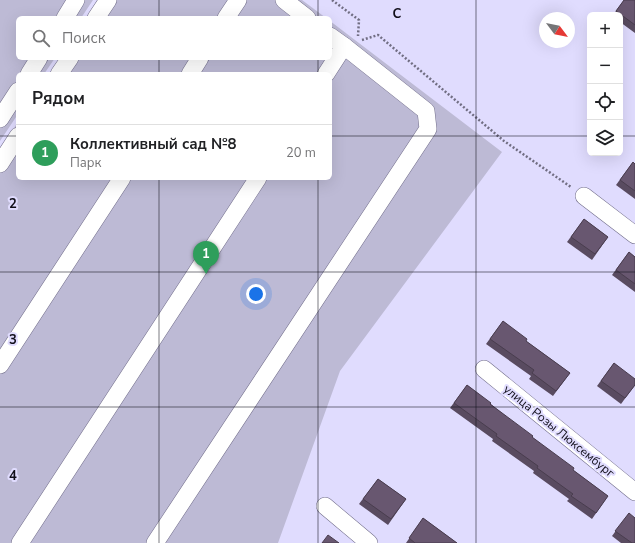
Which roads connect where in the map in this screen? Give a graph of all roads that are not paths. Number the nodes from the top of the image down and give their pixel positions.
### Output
1 (76, 0) edge
2 (108, 0) edge
3 (238, 0) edge
4 (284, 0) edge
5 (66, 16) edge
6 (97, 16) edge
7 (227, 16) edge
8 (304, 16) edge
9 (332, 37) edge
10 (344, 46) junction
11 (38, 60) edge
12 (69, 60) edge
13 (199, 60) edge
14 (30, 72) edge
15 (60, 72) edge
16 (191, 72) edge
17 (327, 72) edge
18 (16, 94) edge
19 (0, 119) edge
20 (16, 139) edge
21 (0, 164) edge
22 (121, 180) edge
23 (257, 180) edge
24 (584, 196) road end
25 (635, 235) edge
26 (0, 365) edge
27 (484, 369) dead end
28 (635, 492) edge
29 (325, 506) dead end
30 (20, 543) edge
31 (155, 543) edge
32 (369, 543) edge

1 - 5 street
2 - 6 street
3 - 7 street
4 - 8 street
9 - 10 street
10 - 17 street
10 - 31 street
11 - 14 street
12 - 15 street
13 - 16 street
18 - 19 street
20 - 21 street
22 - 26 street
23 - 30 street
24 - 25 street
27 - 28 street, улица Розы Люксембург
29 - 32 street

